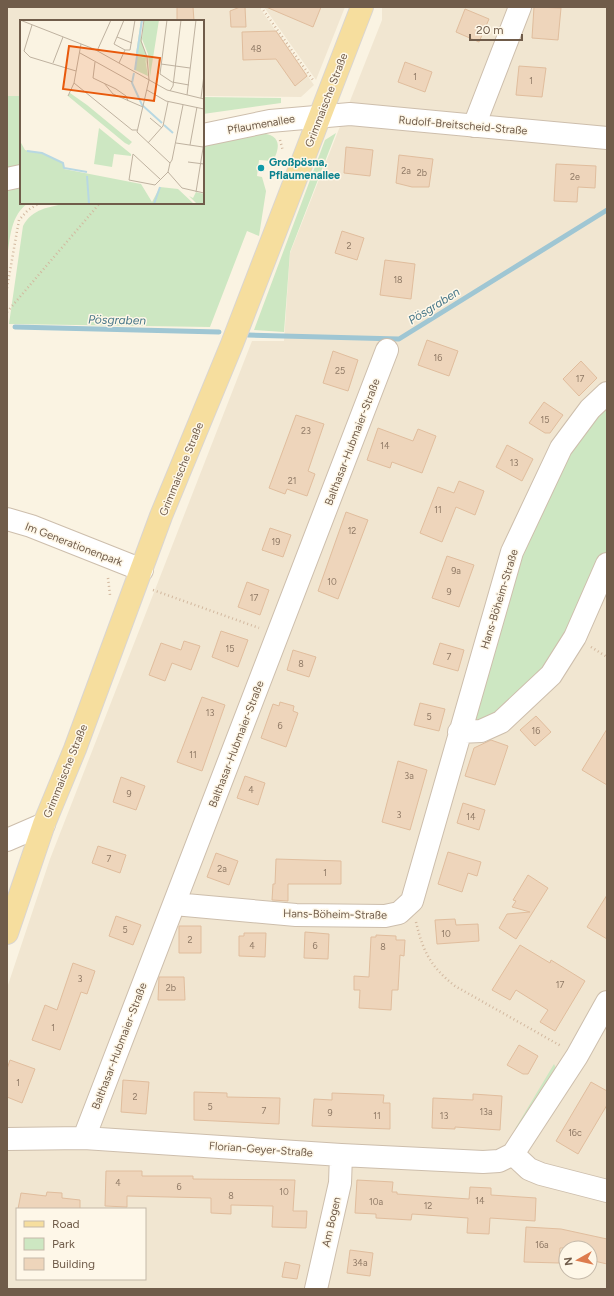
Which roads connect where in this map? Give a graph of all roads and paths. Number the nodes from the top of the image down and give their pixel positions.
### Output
1 (261, 7) edge
2 (362, 7) edge
3 (520, 7) edge
4 (317, 83) dead end
5 (320, 116) junction
6 (474, 126) junction
7 (204, 135) edge
8 (607, 138) edge
9 (20, 176) edge
10 (7, 179) edge
11 (38, 204) edge
12 (99, 204) edge
13 (7, 288) edge
14 (7, 312) edge
15 (387, 350) dead end
16 (607, 393) edge
17 (7, 519) edge
18 (607, 564) edge
19 (142, 570) junction
20 (152, 590) dead end
21 (279, 635) junction
22 (459, 732) junction
23 (44, 824) junction
24 (7, 840) edge
25 (13, 895) edge
26 (174, 904) junction
27 (406, 908) junction
28 (7, 933) edge
29 (607, 1002) edge
30 (577, 1056) junction
31 (84, 1138) junction
32 (7, 1139) edge
33 (513, 1154) junction
34 (341, 1155) junction
35 (607, 1191) edge
36 (316, 1289) edge

1 - 4 path
2 - 5 main road, Grimmaische Straße
3 - 6 street
5 - 6 street, Rudolf-Breitscheid-Straße
5 - 7 street, Pflaumenallee
5 - 19 main road, Grimmaische Straße
6 - 8 street, Rudolf-Breitscheid-Straße
9 - 10 street
11 - 13 path
12 - 14 path
15 - 21 street, Balthasar-Hubmaier-Straße
16 - 22 street, Hans-Böheim-Straße
17 - 19 street, Im Generationenpark
18 - 22 street
19 - 23 main road, Grimmaische Straße
20 - 21 path
21 - 26 street, Balthasar-Hubmaier-Straße
22 - 27 street, Hans-Böheim-Straße
23 - 24 street
23 - 25 main road, Grimmaische Straße
25 - 28 main road, Grimmaische Straße
26 - 27 street, Hans-Böheim-Straße
26 - 31 street, Balthasar-Hubmaier-Straße
27 - 30 path
29 - 30 street
30 - 33 street
31 - 32 street, Florian-Geyer-Straße
31 - 34 street, Florian-Geyer-Straße
33 - 34 street, Florian-Geyer-Straße
33 - 35 street
34 - 36 street, Am Bogen

